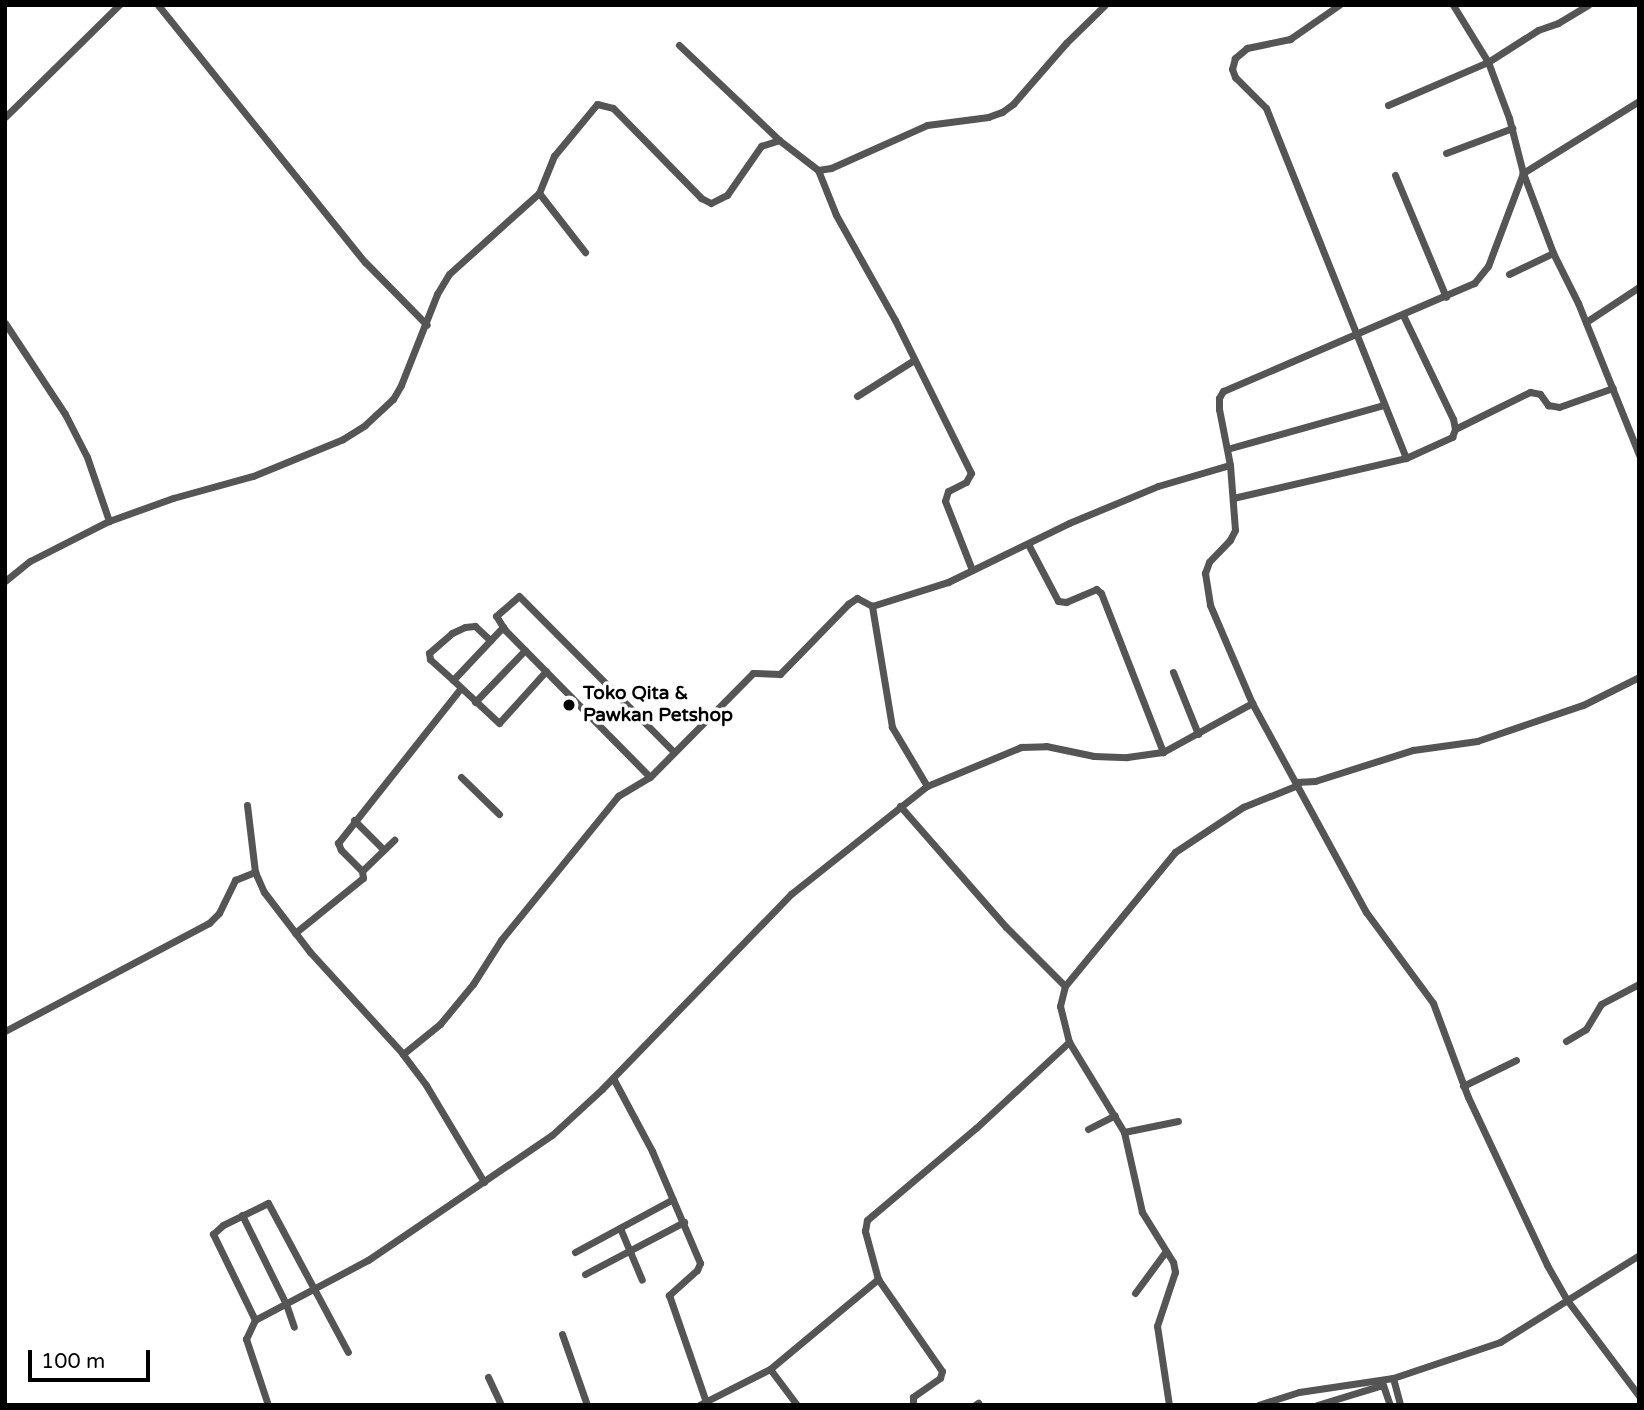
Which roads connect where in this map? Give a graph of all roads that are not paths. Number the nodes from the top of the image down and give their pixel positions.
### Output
1 (120, 5) edge
2 (158, 5) edge
3 (1105, 5) edge
4 (1339, 5) edge
5 (1454, 5) edge
6 (1588, 5) edge
7 (679, 45) dead end
8 (1488, 62) junction
9 (1639, 101) edge
10 (1388, 105) dead end
11 (5, 117) edge
12 (1512, 128) junction
13 (779, 140) junction
14 (1446, 153) dead end
15 (818, 170) junction
16 (1523, 173) junction
17 (1395, 175) dead end
18 (538, 193) junction
19 (585, 252) dead end
20 (1553, 253) junction
21 (1509, 274) dead end
22 (1639, 287) edge
23 (1446, 297) junction
24 (1402, 315) junction
25 (1586, 322) junction
26 (5, 323) edge
27 (426, 326) junction
28 (1355, 334) junction
29 (914, 360) junction
30 (1613, 388) junction
31 (858, 396) dead end
32 (1384, 405) junction
33 (1455, 429) junction
34 (1227, 449) junction
35 (1639, 455) edge
36 (1406, 458) junction
37 (1230, 466) junction
38 (1233, 498) junction
39 (109, 521) junction
40 (1028, 544) junction
41 (972, 570) junction
42 (5, 581) edge
43 (872, 606) junction
44 (503, 627) junction
45 (490, 640) junction
46 (526, 650) junction
47 (546, 671) junction
48 (1173, 671) dead end
49 (1639, 677) edge
50 (453, 680) junction
51 (460, 689) junction
52 (475, 702) junction
53 (1252, 703) junction
54 (1198, 734) junction
55 (674, 752) junction
56 (1163, 752) junction
57 (650, 777) junction
58 (461, 778) dead end
59 (1297, 783) junction
60 (927, 786) junction
61 (247, 805) dead end
62 (900, 806) junction
63 (499, 814) dead end
64 (354, 820) junction
65 (394, 840) dead end
66 (384, 850) junction
67 (362, 871) junction
68 (255, 872) junction
69 (295, 933) junction
70 (1639, 984) edge
71 (1065, 986) junction
72 (5, 1031) edge
73 (1566, 1041) dead end
74 (1069, 1042) junction
75 (403, 1054) junction
76 (1516, 1060) dead end
77 (612, 1078) junction
78 (1463, 1086) junction
79 (1115, 1115) junction
80 (1178, 1121) dead end
81 (1088, 1129) dead end
82 (1124, 1132) junction
83 (484, 1182) junction
84 (674, 1199) junction
85 (242, 1215) junction
86 (684, 1222) junction
87 (620, 1228) junction
88 (629, 1251) junction
89 (1166, 1251) junction
90 (575, 1252) dead end
91 (1639, 1255) edge
92 (585, 1274) dead end
93 (878, 1279) junction
94 (642, 1280) dead end
95 (316, 1289) junction
96 (1135, 1293) dead end
97 (1567, 1300) junction
98 (286, 1304) junction
99 (255, 1320) junction
100 (294, 1327) dead end
101 (562, 1334) dead end
102 (348, 1352) dead end
103 (771, 1369) junction
104 (488, 1377) dead end
105 (1392, 1378) junction
106 (1639, 1396) edge
107 (702, 1403) edge
108 (268, 1405) edge
109 (501, 1405) edge
110 (587, 1405) edge
111 (797, 1405) edge
112 (913, 1405) edge
113 (1169, 1405) edge
114 (1258, 1405) edge
115 (1318, 1405) edge
116 (1390, 1405) edge
117 (1401, 1405) edge

1 - 11 street
2 - 27 street
3 - 15 street
4 - 28 street
5 - 8 street
6 - 8 street
7 - 13 street
8 - 10 street
8 - 12 street
9 - 16 street
12 - 14 street
12 - 16 street
13 - 15 street
13 - 18 street
15 - 29 street
16 - 20 street
16 - 23 street
17 - 23 street
18 - 19 street
18 - 27 street
20 - 21 street
20 - 25 street
22 - 25 street
23 - 24 street
24 - 28 street
24 - 33 street
25 - 30 street
26 - 39 street
27 - 39 street
28 - 32 street
28 - 34 street
29 - 31 street
29 - 41 street
30 - 33 street
30 - 35 street
32 - 34 street
32 - 36 street
33 - 36 street
34 - 37 street
36 - 38 street
37 - 38 street
37 - 40 street
38 - 53 street
39 - 42 street
40 - 41 street
40 - 56 street
41 - 43 street
43 - 55 street
43 - 60 street
44 - 45 street
44 - 46 street
44 - 55 street
45 - 50 street
45 - 50 street
46 - 47 street
46 - 52 street
47 - 52 street
47 - 57 street
48 - 54 street
49 - 59 street
50 - 51 street
51 - 52 street
51 - 64 street
53 - 54 street
53 - 59 street
54 - 56 street
55 - 57 street
56 - 60 street
57 - 75 street
58 - 63 street
59 - 71 street
59 - 78 street
60 - 62 street
61 - 68 street
62 - 71 street
62 - 77 street
64 - 66 street
64 - 67 street
65 - 66 street
66 - 67 street
67 - 69 street
68 - 69 street
68 - 72 street
69 - 75 street
70 - 73 street
71 - 74 street
74 - 79 street
74 - 93 street
75 - 83 street
76 - 78 street
77 - 83 street
77 - 84 street
78 - 97 street
79 - 81 street
79 - 82 street
80 - 82 street
82 - 89 street
83 - 95 street
84 - 86 street
84 - 87 street
85 - 95 street
85 - 98 street
85 - 99 street
86 - 88 street
86 - 107 street
87 - 88 street
87 - 90 street
88 - 92 street
88 - 94 street
89 - 96 street
89 - 113 street
91 - 97 street
93 - 103 street
93 - 112 street
95 - 98 street
95 - 102 street
97 - 105 street
97 - 106 street
98 - 99 street
98 - 100 street
99 - 108 street
101 - 110 street
103 - 107 street
103 - 111 street
104 - 109 street
105 - 114 street
105 - 117 street
115 - 116 street

